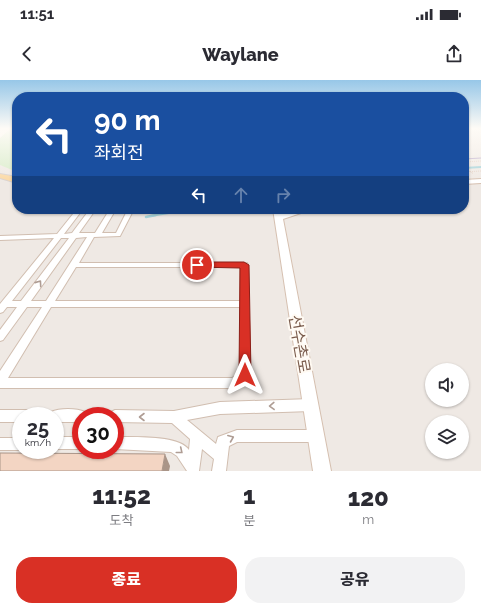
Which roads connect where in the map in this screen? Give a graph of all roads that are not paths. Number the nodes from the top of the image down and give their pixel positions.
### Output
1 (0, 176) edge
2 (12, 179) edge
3 (481, 181) edge
4 (469, 182) edge
5 (76, 214) edge
6 (89, 214) edge
7 (109, 214) edge
8 (128, 214) edge
9 (278, 214) edge
10 (94, 235) junction
11 (58, 236) junction
12 (72, 236) junction
13 (0, 238) edge
14 (73, 266) junction
15 (24, 304) junction
16 (48, 304) junction
17 (245, 304) junction
18 (2, 307) edge
19 (0, 337) edge
20 (0, 382) edge
21 (311, 405) junction
22 (0, 416) edge
23 (12, 416) edge
24 (124, 416) edge
25 (174, 417) junction
26 (197, 436) junction
27 (316, 436) junction
28 (124, 443) edge
29 (0, 444) edge
30 (12, 444) edge
31 (220, 456) junction
32 (193, 470) edge
33 (219, 471) edge
34 (322, 471) edge

1 - 2 main road
3 - 4 main road
5 - 11 street
6 - 12 street
7 - 10 street
8 - 10 street
9 - 21 main road, 선수촌로
10 - 12 street
10 - 14 street
11 - 12 street
11 - 13 street
11 - 18 street
15 -> 12 street
14 - 16 street
14 - 17 street
15 - 16 street
15 - 18 street
15 - 19 street
16 - 17 street
16 - 20 street
17 - 20 street
21 -> 25 street
21 - 27 main road, 선수촌로
22 - 23 street
25 -> 24 street
25 - 26 street
26 - 31 street
26 - 32 street
31 -> 27 street
27 - 34 main road, 선수촌로
28 -> 32 street
29 - 30 street
31 - 33 street

